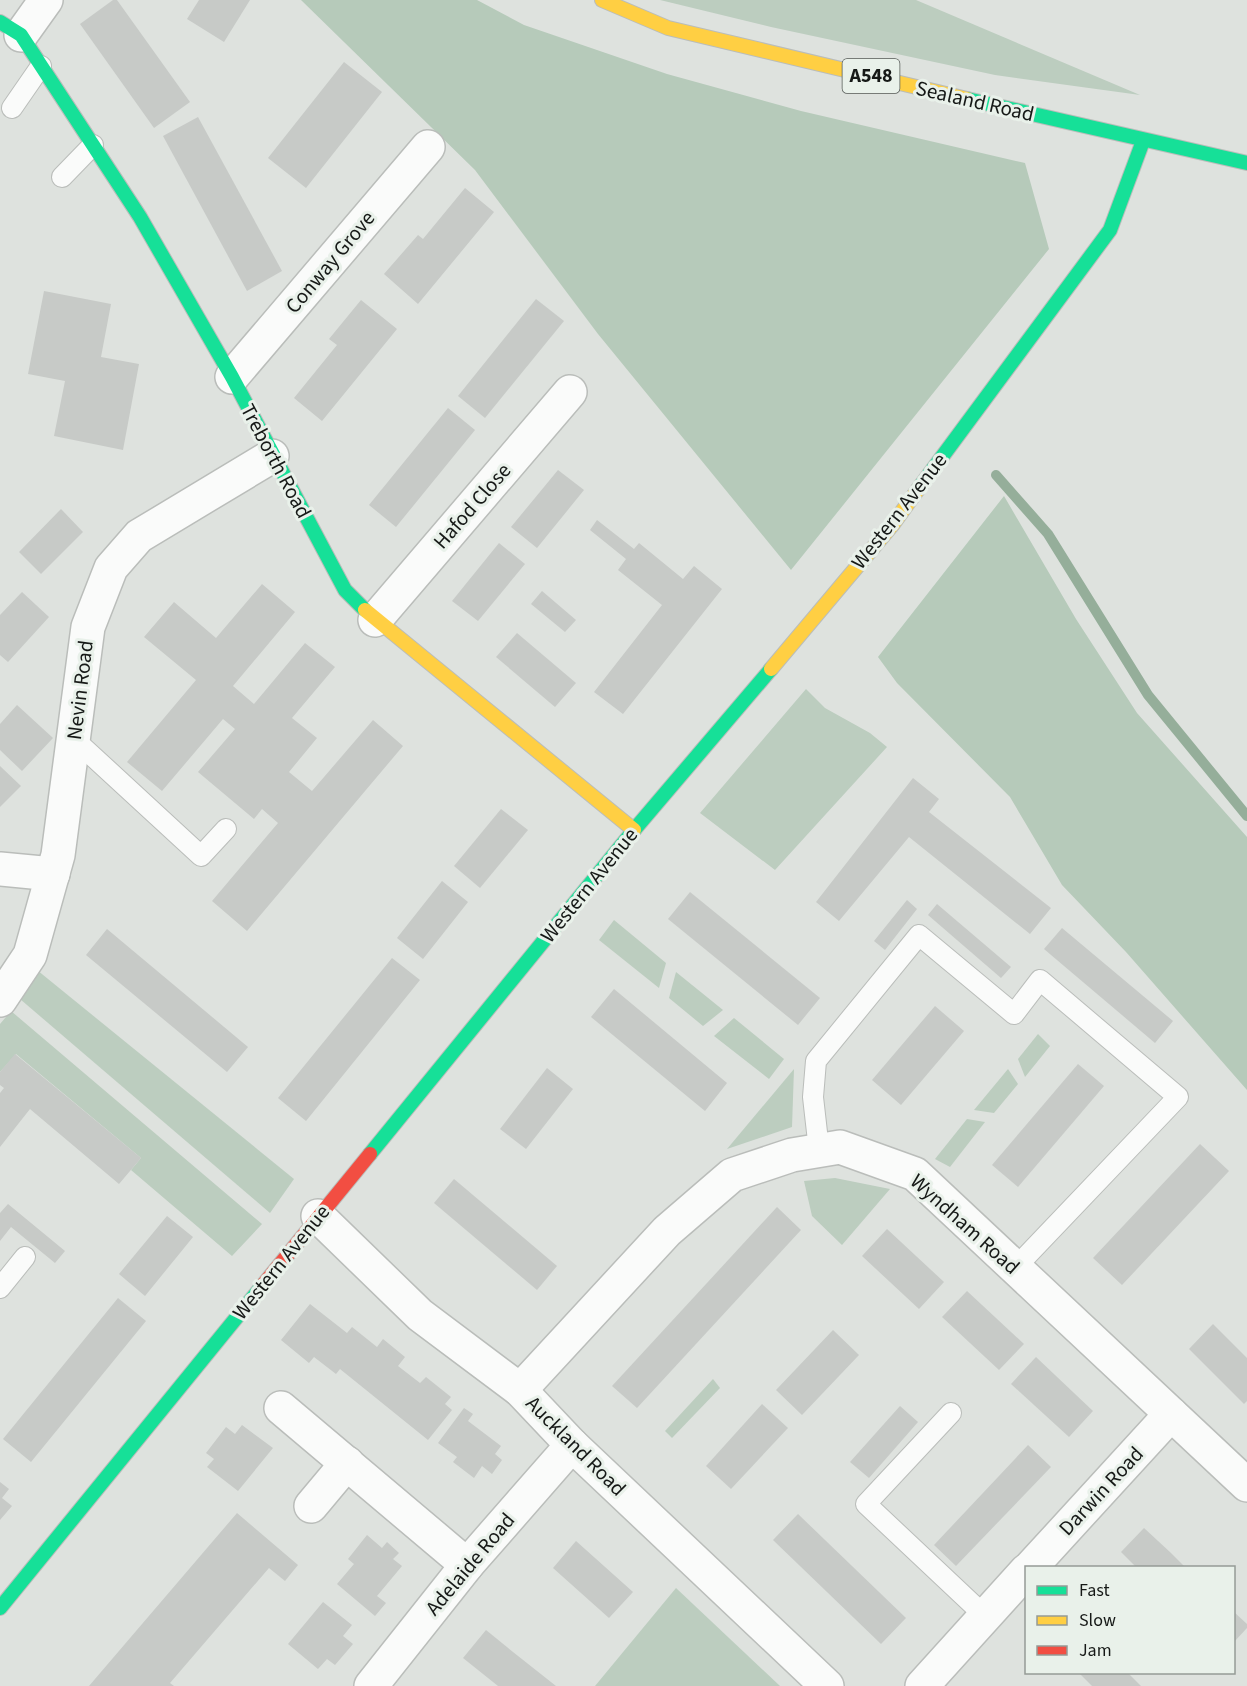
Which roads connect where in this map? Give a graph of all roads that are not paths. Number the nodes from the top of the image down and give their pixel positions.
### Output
1 (46, 0) edge
2 (602, 0) edge
3 (10, 28) edge
4 (41, 66) junction
5 (12, 108) dead end
6 (1143, 141) junction
7 (93, 145) junction
8 (428, 147) dead end
9 (1247, 163) edge
10 (62, 177) dead end
11 (232, 377) junction
12 (570, 392) dead end
13 (272, 456) junction
14 (375, 620) junction
15 (74, 739) junction
16 (226, 829) dead end
17 (634, 830) junction
18 (0, 869) edge
19 (53, 874) junction
20 (0, 1000) edge
21 (819, 1150) junction
22 (318, 1216) junction
23 (26, 1257) dead end
24 (1015, 1268) junction
25 (0, 1288) edge
26 (520, 1390) junction
27 (281, 1408) dead end
28 (951, 1413) dead end
29 (1171, 1414) junction
30 (572, 1445) junction
31 (347, 1463) junction
32 (1247, 1485) edge
33 (311, 1506) dead end
34 (467, 1565) junction
35 (1032, 1566) edge
36 (1025, 1572) edge
37 (0, 1608) edge
38 (985, 1616) junction
39 (371, 1686) edge
40 (827, 1686) edge
41 (922, 1686) edge

1 - 3 street
2 - 6 street, Sealand Road / A548
3 - 4 street, Treborth Road
4 - 5 lane
4 - 7 street, Treborth Road
6 - 9 street, Sealand Road / A548
6 - 17 street, Western Avenue
7 - 10 lane
7 - 11 street, Treborth Road
8 - 11 street, Conway Grove
11 - 13 street, Treborth Road
12 - 14 street, Hafod Close
13 - 14 street, Treborth Road
13 - 15 street, Nevin Road
14 - 17 street, Treborth Road
15 - 16 lane
15 - 19 street, Nevin Road
17 - 22 street, Western Avenue
18 - 19 street
19 - 20 street, Nevin Road
21 - 24 street, Wyndham Road
21 - 24 lane
21 - 26 street, Wyndham Road
22 - 26 street, Auckland Road
22 - 37 street, Western Avenue
23 - 25 lane
24 - 29 street, Wyndham Road
26 - 30 street, Auckland Road
27 - 31 street
28 - 38 lane
29 - 32 street, Wyndham Road
29 - 35 street, Darwin Road
30 - 34 street, Adelaide Road
30 - 40 street, Auckland Road
31 - 33 street
31 - 34 street
34 - 39 street, Adelaide Road
36 - 38 street
38 - 41 street

